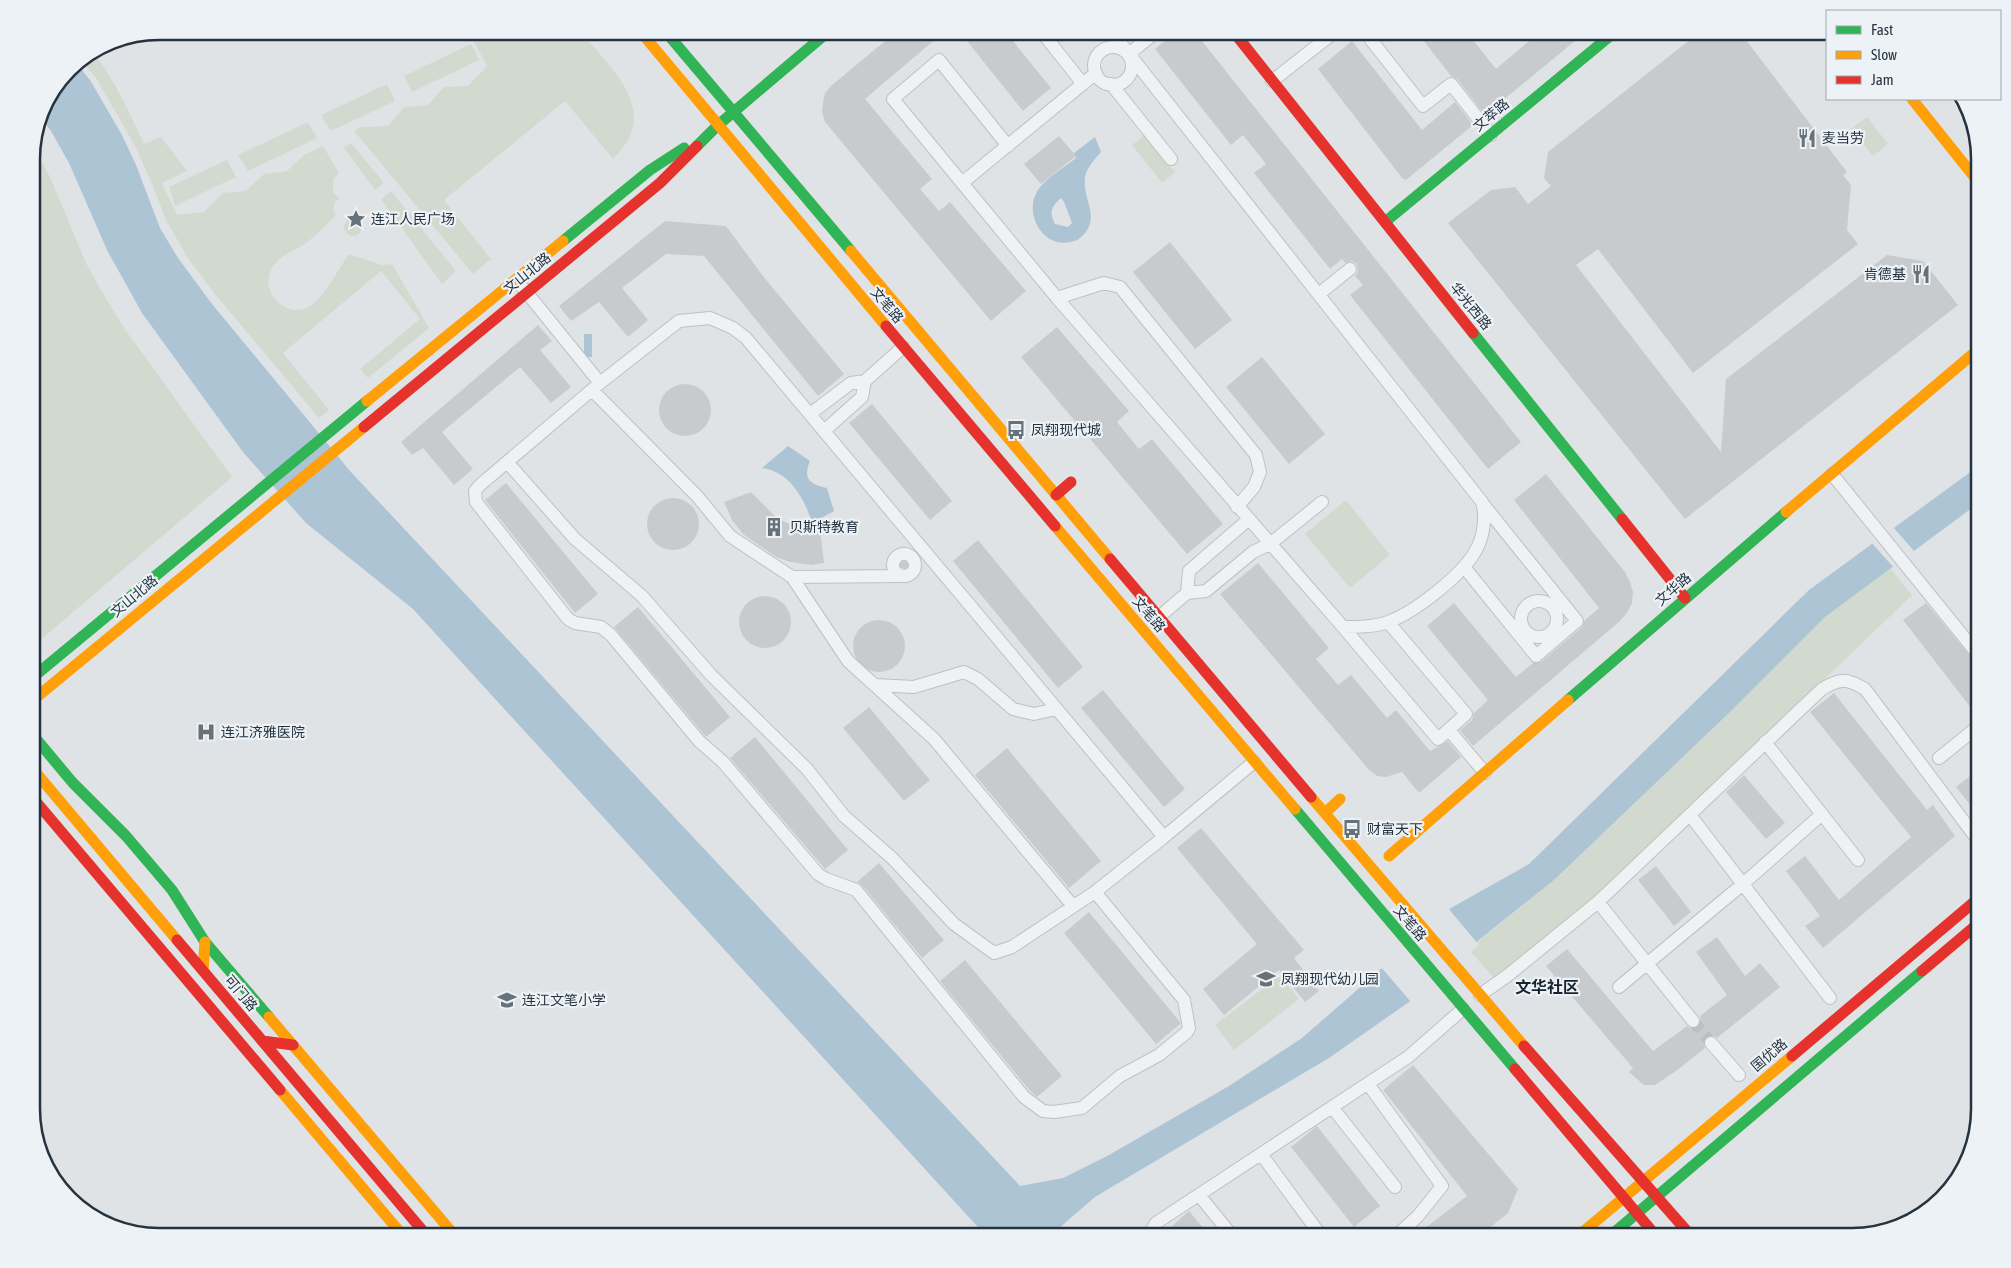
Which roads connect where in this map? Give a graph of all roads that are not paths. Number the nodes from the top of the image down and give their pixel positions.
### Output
1 (647, 40) edge
2 (673, 40) edge
3 (818, 40) edge
4 (1048, 40) edge
5 (1118, 40) edge
6 (1146, 40) edge
7 (1240, 40) edge
8 (1324, 40) edge
9 (1371, 40) edge
10 (1605, 40) edge
11 (1129, 54) junction
12 (1096, 73) junction
13 (1272, 81) junction
14 (1083, 84) junction
15 (1110, 84) junction
16 (1913, 100) edge
17 (733, 112) junction
18 (717, 126) junction
19 (1491, 135) junction
20 (1008, 146) junction
21 (1171, 159) dead end
22 (1971, 173) edge
23 (962, 183) junction
24 (1385, 222) junction
25 (1350, 270) dead end
26 (516, 280) junction
27 (526, 293) junction
28 (1318, 294) junction
29 (1057, 298) junction
30 (903, 347) junction
31 (1971, 356) edge
32 (865, 381) junction
33 (596, 386) junction
34 (810, 414) junction
35 (824, 431) junction
36 (507, 462) junction
37 (1832, 474) junction
38 (1071, 482) dead end
39 (1056, 495) junction
40 (1322, 502) dead end
41 (1482, 502) junction
42 (1237, 507) junction
43 (1248, 520) junction
44 (1270, 544) junction
45 (918, 553) junction
46 (1464, 567) junction
47 (903, 576) junction
48 (792, 577) junction
49 (1187, 593) junction
50 (1685, 598) junction
51 (1557, 604) junction
52 (1160, 617) junction
53 (1388, 622) junction
54 (1343, 627) junction
55 (1522, 633) junction
56 (1554, 635) junction
57 (1971, 646) edge
58 (40, 671) edge
59 (875, 685) junction
60 (40, 694) edge
61 (1056, 709) junction
62 (1449, 730) junction
63 (1971, 732) edge
64 (1765, 742) junction
65 (40, 744) edge
66 (1939, 758) dead end
67 (1254, 762) junction
68 (1485, 772) junction
69 (40, 777) edge
70 (1340, 800) dead end
71 (40, 807) edge
72 (1325, 812) junction
73 (1822, 814) junction
74 (1690, 815) junction
75 (1971, 831) edge
76 (1164, 837) junction
77 (1388, 856) dead end
78 (1858, 860) dead end
79 (1743, 884) junction
80 (1095, 892) junction
81 (1598, 902) junction
82 (1971, 905) edge
83 (1073, 906) junction
84 (1971, 930) edge
85 (205, 942) junction
86 (1648, 964) junction
87 (203, 971) junction
88 (1619, 987) dead end
89 (1480, 995) junction
90 (1830, 998) dead end
91 (1463, 1009) junction
92 (1693, 1021) tunnel mouth
93 (262, 1041) junction
94 (1711, 1043) tunnel mouth
95 (293, 1045) junction
96 (1739, 1075) dead end
97 (1368, 1084) junction
98 (1332, 1107) junction
99 (1261, 1154) junction
100 (1642, 1182) junction
101 (1395, 1187) dead end
102 (1199, 1195) junction
103 (1624, 1198) junction
104 (1656, 1198) junction
105 (1637, 1213) junction
106 (396, 1228) edge
107 (420, 1228) edge
108 (448, 1228) edge
109 (1153, 1228) edge
110 (1226, 1228) edge
111 (1315, 1228) edge
112 (1405, 1228) edge
113 (1589, 1228) edge
114 (1620, 1228) edge
115 (1650, 1228) edge
116 (1684, 1228) edge

1 - 18 main road, 文笔路
2 - 17 main road, 文笔路
3 - 17 main road, 文山北路
4 - 14 street
5 - 11 street
6 - 11 street
7 - 13 main road, 华光西路
8 - 13 street
9 - 19 street
10 - 19 main road, 文萃路
11 - 12 street
11 - 15 street
11 - 28 street
12 - 14 street
12 - 15 street
13 - 24 main road, 华光西路
14 - 20 street
15 - 21 street
16 - 22 main road
17 - 18 main road, 文山北路
17 - 39 main road, 文笔路
18 - 26 main road, 文山北路
18 - 27 main road, 文山北路
18 - 30 main road, 文笔路
19 - 24 main road, 文萃路
20 - 23 street
20 - 23 street
23 - 29 street
24 - 50 main road, 华光西路
25 - 28 street
26 - 27 street
26 - 58 main road, 文山北路
27 - 33 street
27 - 60 main road, 文山北路
28 - 41 street
29 - 42 street
29 - 42 street
30 - 32 street
30 - 67 main road, 文笔路
31 - 37 main road, 文华路
32 - 34 street
32 - 35 street
33 - 34 street
33 - 36 street
33 - 48 street
34 - 35 street
35 - 45 street
36 - 80 street
36 - 83 street
37 - 50 main road, 文华路
37 - 57 street
38 - 39 main road
39 - 52 main road, 文笔路
40 - 44 street
41 - 46 street
41 - 51 street
42 - 43 street
43 - 44 street
43 - 49 street
44 - 49 street
44 - 54 street
45 - 47 street
45 - 47 street
45 - 61 street
46 - 53 street
46 - 55 street
47 - 48 street
48 - 59 street
49 - 52 street
50 - 68 main road, 文华路
51 - 55 street
51 - 56 street
51 - 56 street
52 - 72 main road, 文笔路
53 - 54 street
53 - 62 street
54 - 62 street
55 - 56 street
55 - 56 street
59 - 61 street
59 - 83 street
61 - 76 street
62 - 68 street
63 - 66 street
64 - 73 street
64 - 74 street
64 - 75 street
65 - 85 main road
67 - 76 street
67 - 91 main road, 文笔路
68 - 77 main road, 文华路
69 - 87 main road, 可门路
70 - 72 main road
71 - 106 main road
72 - 89 main road, 文笔路
73 - 78 street
73 - 79 street
74 - 79 street
74 - 81 street
76 - 80 street
79 - 86 street
79 - 90 street
80 - 83 street
81 - 86 street
81 - 89 street
82 - 100 main road, 国优路
84 - 104 main road
85 - 87 main road
85 - 95 main road
86 - 88 street
86 - 92 street
87 - 93 main road, 可门路
89 - 100 main road, 文笔路
91 - 97 street
91 - 103 main road, 文笔路
93 - 95 main road
93 - 107 main road, 可门路
94 - 96 street
95 - 108 main road
97 - 98 street
97 - 112 street
98 - 99 street
98 - 101 street
99 - 102 street
99 - 111 street
100 - 103 main road, 国优路
100 - 104 main road, 文笔路
102 - 109 street
102 - 110 street
103 - 105 main road, 文笔路
103 - 113 main road, 国优路
104 - 105 main road
104 - 116 main road, 文笔路
105 - 114 main road
105 - 115 main road, 文笔路

